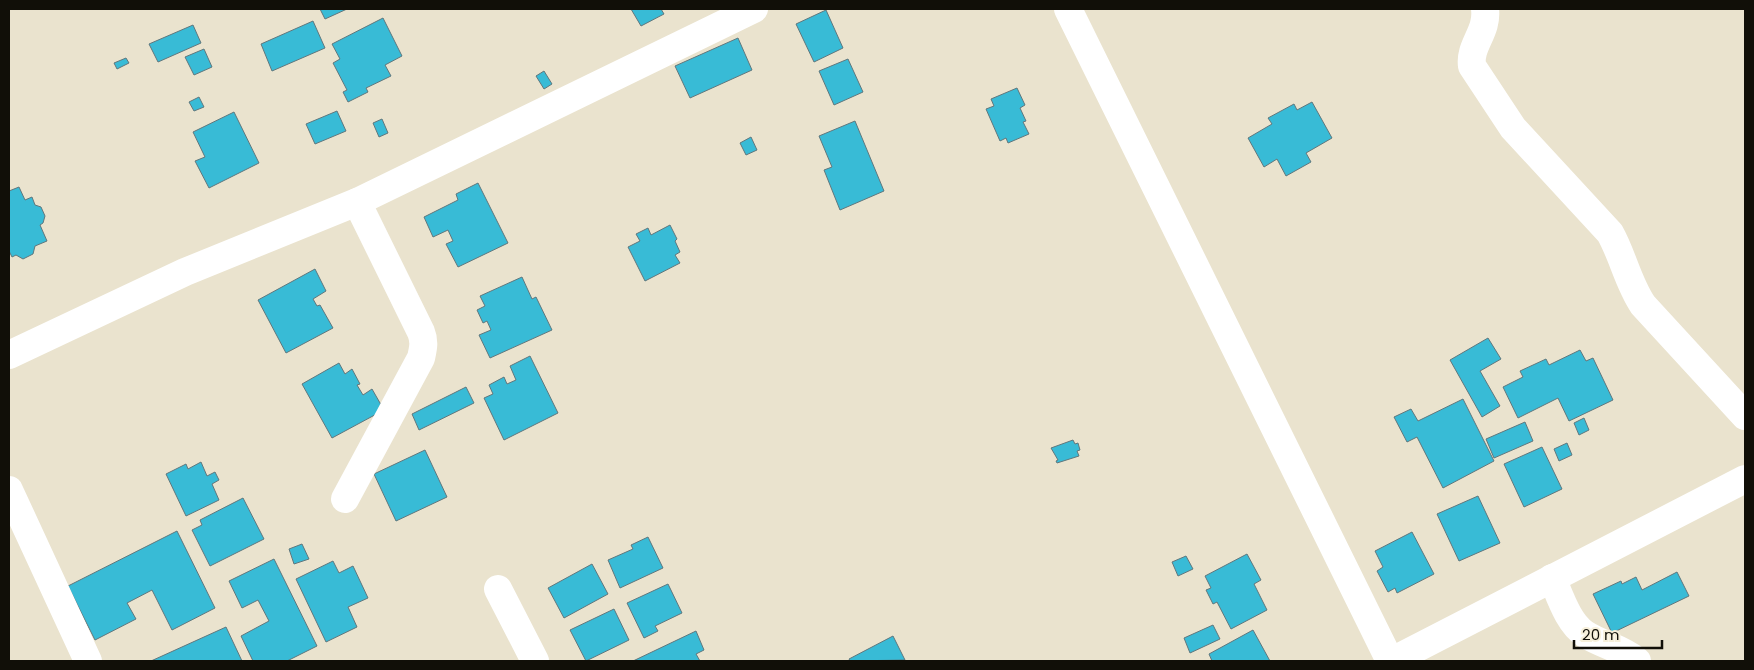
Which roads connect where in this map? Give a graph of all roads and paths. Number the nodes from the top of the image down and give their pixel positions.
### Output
1 (754, 9) edge
2 (1068, 9) edge
3 (1485, 9) edge
4 (357, 202) junction
5 (9, 355) edge
6 (1745, 416) edge
7 (1745, 479) edge
8 (9, 490) edge
9 (345, 499) dead end
10 (1552, 578) junction
11 (498, 589) dead end
12 (88, 661) edge
13 (535, 661) edge
14 (1391, 661) edge
15 (1637, 661) edge

1 - 4 street
2 - 14 street
3 - 6 street
4 - 5 street
4 - 9 street
7 - 10 street
8 - 12 street
10 - 14 street
10 - 15 street
11 - 13 street

